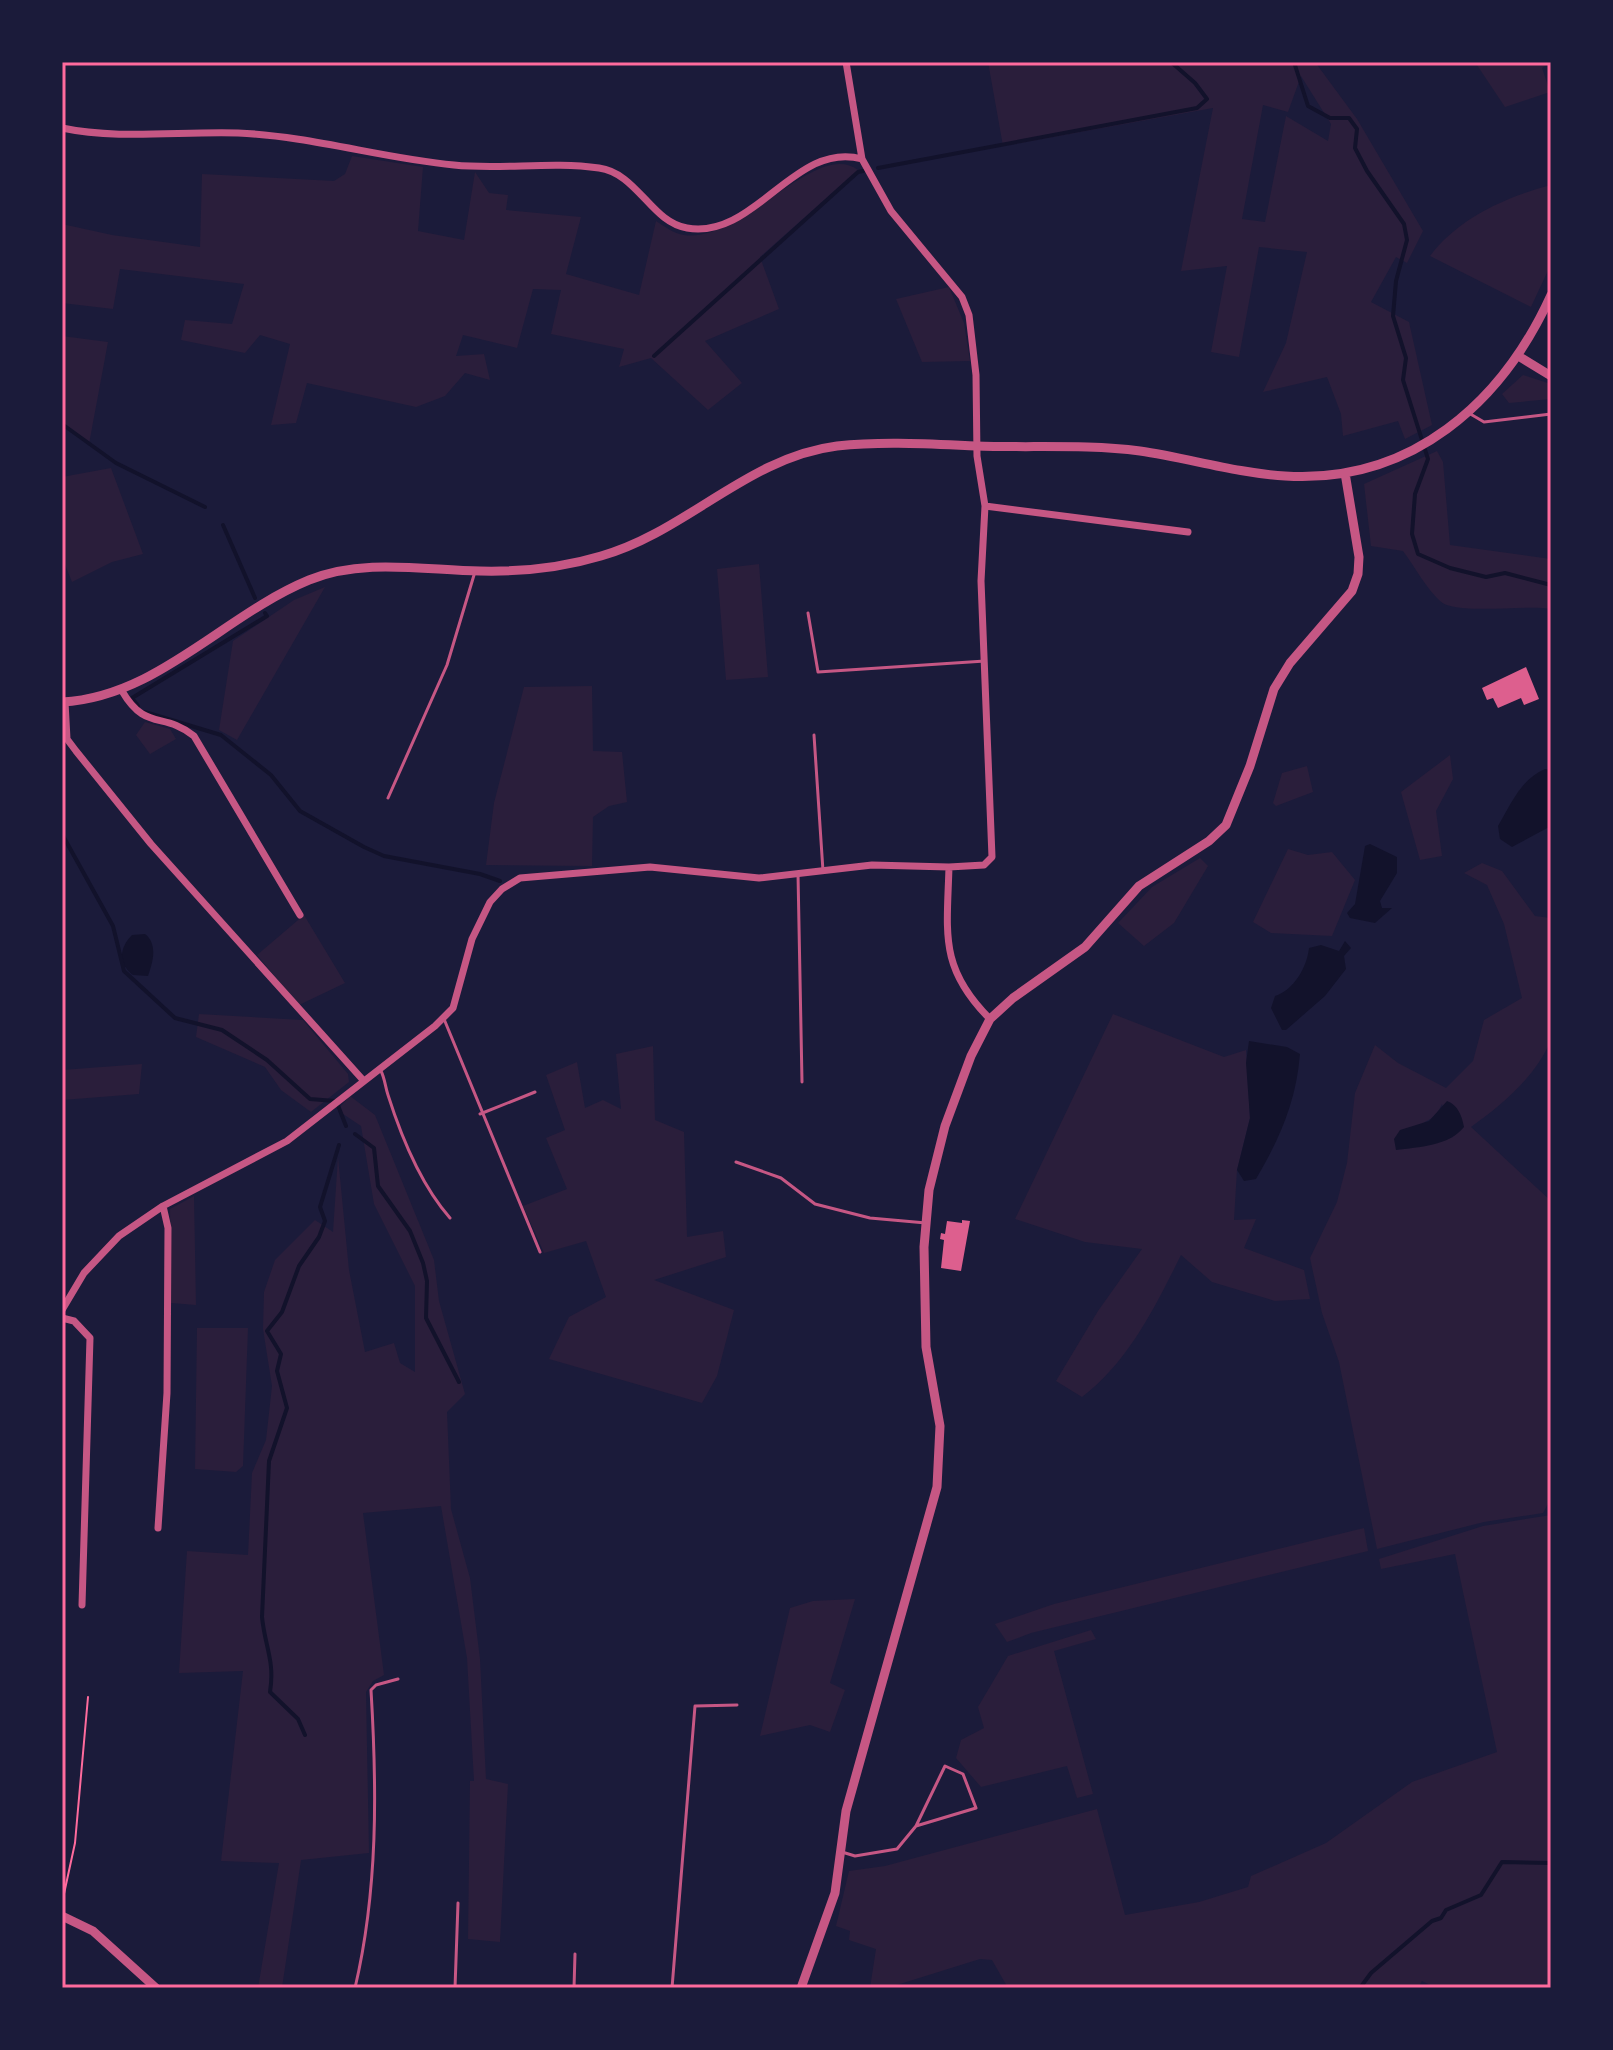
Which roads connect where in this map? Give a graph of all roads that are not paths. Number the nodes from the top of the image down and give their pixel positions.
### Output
1 (846, 62) edge
2 (62, 128) edge
3 (862, 159) junction
4 (1551, 295) edge
5 (1520, 357) junction
6 (1551, 376) edge
7 (1467, 412) junction
8 (1551, 414) edge
9 (976, 446) junction
10 (1345, 473) junction
11 (985, 506) junction
12 (1188, 532) dead end
13 (475, 571) junction
14 (808, 613) dead end
15 (985, 661) junction
16 (122, 691) junction
17 (64, 702) edge
18 (814, 735) dead end
19 (388, 798) dead end
20 (949, 867) junction
21 (823, 871) junction
22 (798, 874) junction
23 (300, 915) dead end
24 (443, 1017) junction
25 (990, 1019) junction
26 (380, 1067) junction
27 (363, 1080) junction
28 (802, 1082) dead end
29 (535, 1092) dead end
30 (480, 1114) junction
31 (736, 1162) dead end
32 (163, 1206) junction
33 (450, 1218) dead end
34 (926, 1223) junction
35 (540, 1252) dead end
36 (62, 1310) edge
37 (62, 1318) edge
38 (158, 1528) dead end
39 (82, 1605) dead end
40 (398, 1679) dead end
41 (737, 1705) dead end
42 (916, 1826) junction
43 (842, 1852) junction
44 (458, 1903) dead end
45 (62, 1916) edge
46 (575, 1954) dead end
47 (156, 1988) edge
48 (355, 1988) edge
49 (455, 1988) edge
50 (574, 1988) edge
51 (672, 1988) edge
52 (801, 1988) edge

1 - 3 street
2 - 3 street
3 - 9 street
4 - 5 street
5 - 6 street
5 - 7 street
7 - 8 lane
7 - 10 street
9 - 10 street
9 - 11 street
9 - 13 street
10 - 25 street
11 - 12 street
11 - 15 street
13 - 16 street
13 - 19 lane
14 - 15 lane
15 - 20 street
16 - 17 street
16 - 23 street
17 - 27 street
18 - 21 lane
20 - 21 street
20 - 25 street
21 - 22 street
22 - 24 street
22 - 28 lane
24 - 26 street
24 - 30 lane
25 - 34 street
26 - 27 street
26 - 33 lane
27 - 32 street
29 - 30 lane
30 - 35 lane
31 - 34 lane
32 - 36 street
32 - 38 street
34 - 43 street
37 - 39 street
40 - 48 lane
41 - 51 lane
42 - 42 lane
42 - 43 lane
43 - 52 street
44 - 49 lane
45 - 47 street
46 - 50 lane

